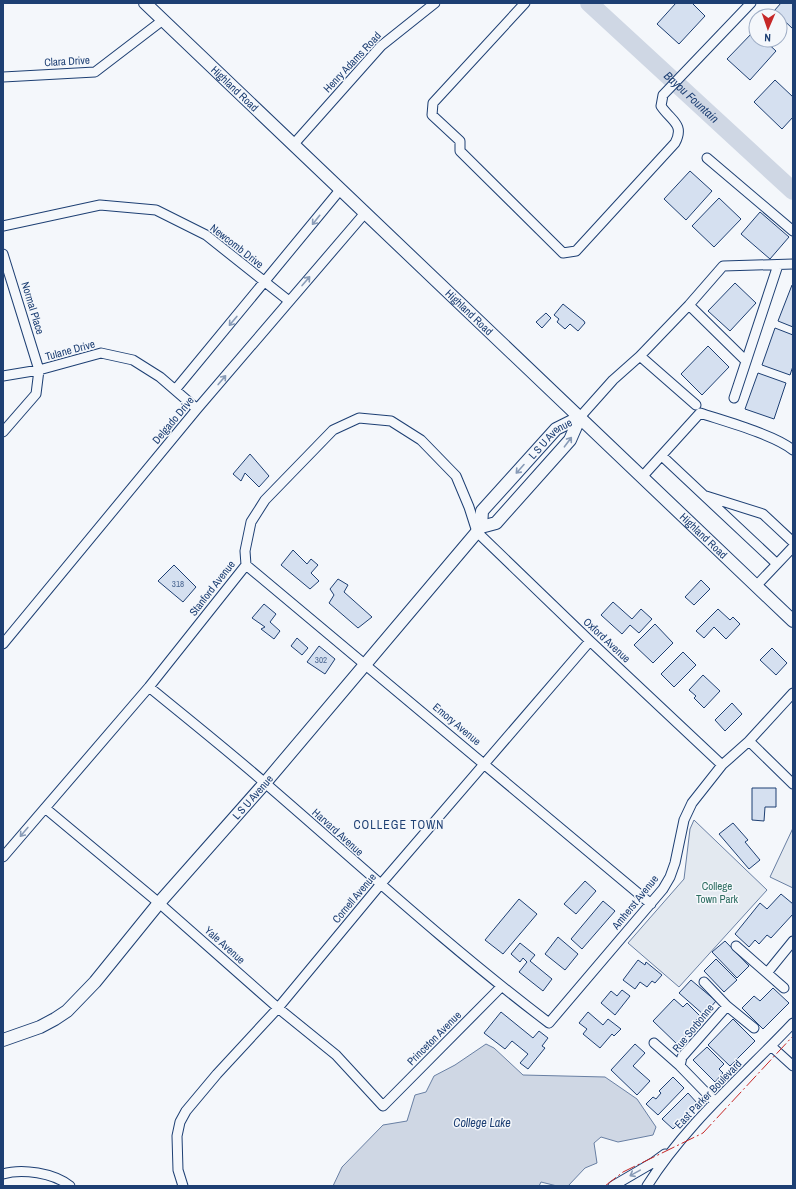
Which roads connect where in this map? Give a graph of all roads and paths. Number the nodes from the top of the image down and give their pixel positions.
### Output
1 (145, 3) edge
2 (435, 3) edge
3 (525, 3) edge
4 (751, 3) edge
5 (163, 20) junction
6 (3, 77) edge
7 (293, 145) junction
8 (707, 158) dead end
9 (340, 190) junction
10 (365, 213) junction
11 (3, 226) edge
12 (793, 232) edge
13 (3, 254) edge
14 (778, 264) junction
15 (793, 264) edge
16 (265, 282) junction
17 (289, 301) junction
18 (689, 305) junction
19 (640, 356) junction
20 (746, 361) junction
21 (39, 370) junction
22 (3, 376) edge
23 (175, 390) junction
24 (734, 398) dead end
25 (696, 405) dead end
26 (197, 409) junction
27 (580, 417) junction
28 (3, 432) edge
29 (793, 450) edge
30 (662, 456) junction
31 (642, 477) junction
32 (704, 496) junction
33 (479, 529) junction
34 (793, 542) edge
35 (793, 547) edge
36 (777, 564) junction
37 (246, 565) junction
38 (756, 586) junction
39 (793, 621) edge
40 (590, 641) junction
41 (3, 644) edge
42 (366, 664) junction
43 (149, 687) junction
44 (793, 693) edge
45 (749, 741) junction
46 (486, 764) junction
47 (722, 765) junction
48 (265, 783) junction
49 (793, 784) edge
50 (45, 808) junction
51 (3, 857) edge
52 (380, 885) junction
53 (159, 903) junction
54 (651, 904) junction
55 (793, 941) edge
56 (736, 946) dead end
57 (767, 973) junction
58 (704, 982) dead end
59 (501, 987) junction
60 (784, 988) dead end
61 (727, 1006) junction
62 (278, 1008) junction
63 (793, 1022) edge
64 (549, 1023) joint
65 (754, 1028) dead end
66 (3, 1040) edge
67 (654, 1043) dead end
68 (771, 1046) junction
69 (680, 1066) junction
70 (793, 1066) edge
71 (715, 1102) junction
72 (383, 1106) joint
73 (678, 1143) junction
74 (3, 1174) edge
75 (70, 1186) edge
76 (182, 1186) edge
77 (613, 1186) edge
78 (647, 1186) edge

1 - 5 street, Highland Road
2 - 7 street, Henry Adams Road
3 - 4 street
5 - 6 street, Clara Drive
5 - 7 street, Highland Road
7 - 9 street, Highland Road
8 - 12 street
9 - 10 street, Highland Road
9 -> 16 street, Delgado Drive
17 -> 10 street, Delgado Drive
10 - 27 street, Highland Road
11 - 16 street, Newcomb Drive
13 - 21 street, Normal Place
14 - 15 street
14 - 18 street
14 - 20 street
16 - 17 street, Newcomb Drive
16 -> 23 street, Delgado Drive
26 -> 17 street, Delgado Drive
18 - 19 street
18 - 20 street
19 - 25 street
19 - 27 street
20 - 24 street
21 - 22 street, Tulane Drive
21 - 23 street, Tulane Drive
21 - 28 street
23 - 26 street, Tulane Drive
26 - 41 street, Delgado Drive
27 - 31 street, Highland Road
33 -> 27 street, L S U Avenue
27 -> 33 street, L S U Avenue
29 - 30 street
30 - 31 street
30 - 32 street
31 - 38 street, Highland Road
32 - 34 street
32 - 36 street
33 - 37 street, Stanford Avenue
33 - 40 street, Oxford Avenue
33 - 42 street, L S U Avenue
35 - 36 street
36 - 38 street
37 - 42 street, Emory Avenue
37 - 43 street, Stanford Avenue
38 - 39 street, Highland Road
40 - 46 street, Cornell Avenue
40 - 47 street, Oxford Avenue
42 - 46 street, Emory Avenue
42 - 48 street, L S U Avenue
43 - 48 street, Harvard Avenue
43 - 50 street, Stanford Avenue
44 - 45 street, Amherst Avenue
45 - 47 street, Amherst Avenue
45 - 49 street
46 - 52 street, Cornell Avenue
46 - 54 street, Emory Avenue
47 - 54 street, Amherst Avenue
48 - 52 street, Harvard Avenue
48 - 53 street, L S U Avenue
50 -> 51 street, Stanford Avenue
50 - 53 street, Yale Avenue
52 - 59 street, Harvard Avenue
52 - 62 street, Cornell Avenue
53 - 62 street, Yale Avenue
53 - 66 street, L S U Avenue
54 - 64 street, Amherst Avenue
55 - 57 street
56 - 57 street
57 - 60 street
58 - 61 street
59 - 64 street, Harvard Avenue
59 - 72 street, Princeton Avenue
61 - 65 street
61 - 69 street, Rue Sorbonne
62 - 72 street, Yale Avenue
62 - 76 street, Cornell Avenue
63 - 68 street, East Parker Boulevard
67 - 69 street
68 - 70 street
68 - 71 street, East Parker Boulevard
69 - 71 street
71 - 73 street, East Parker Boulevard
73 -> 77 street
73 - 78 street, East Parker Boulevard
74 - 75 street

